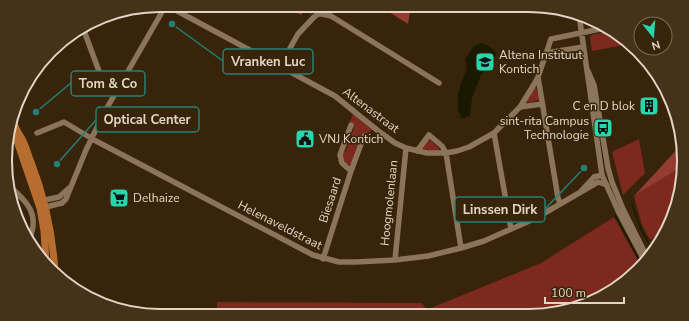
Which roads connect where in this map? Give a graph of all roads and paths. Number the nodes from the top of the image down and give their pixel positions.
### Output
1 (162, 12) edge
2 (179, 12) edge
3 (580, 21) edge
4 (598, 29) edge
5 (85, 33) edge
6 (581, 33) junction
7 (583, 47) junction
8 (546, 53) junction
9 (280, 66) junction
10 (586, 67) junction
11 (538, 77) junction
12 (439, 82) dead end
13 (114, 91) junction
14 (542, 104) junction
15 (520, 107) junction
16 (351, 125) dead end
17 (16, 129) edge
18 (37, 133) dead end
19 (494, 133) junction
20 (364, 136) dead end
21 (92, 139) junction
22 (406, 148) junction
23 (417, 151) junction
24 (446, 153) junction
25 (352, 171) junction
26 (602, 175) junction
27 (609, 183) junction
28 (581, 191) junction
29 (16, 192) edge
30 (617, 202) junction
31 (42, 204) junction
32 (560, 204) junction
33 (512, 229) junction
34 (32, 235) edge
35 (461, 248) junction
36 (645, 253) edge
37 (45, 254) edge
38 (642, 256) edge
39 (323, 259) junction
40 (395, 260) junction
41 (54, 265) edge

1 - 13 street
2 - 9 street, Altenastraat
3 - 6 street
4 - 6 street
5 - 13 street
6 - 7 street
6 - 8 street, Altenastraat
7 - 8 street
7 - 10 street
8 - 11 street, Altenastraat
9 - 12 street
9 - 22 street, Altenastraat
10 - 26 street
10 - 27 street
11 - 14 street
11 - 15 street, Altenastraat
13 - 21 street
14 - 15 street
14 - 32 street
15 - 19 street, Altenastraat
16 - 25 street, Biesaard
17 - 31 main road
18 - 21 street, Helenaveldstraat
19 - 24 street, Altenastraat
19 - 33 street
20 - 25 street, Biesaard
21 - 31 street
21 - 39 street, Helenaveldstraat
22 - 23 street, Altenastraat
22 - 40 street, Hoogmolenlaan
23 - 24 street, Altenastraat
23 - 24 street
24 - 35 street
25 - 39 street, Biesaard
26 - 27 street
26 - 28 street, Helenaveldstraat
27 - 28 street, Helenaveldstraat
27 - 30 street
28 - 32 street, Helenaveldstraat
29 - 34 street
30 - 36 street
30 - 38 street
31 - 37 main road
31 - 41 main road
32 - 33 street, Helenaveldstraat
33 - 35 street, Helenaveldstraat
35 - 40 street, Helenaveldstraat
39 - 40 street, Helenaveldstraat

